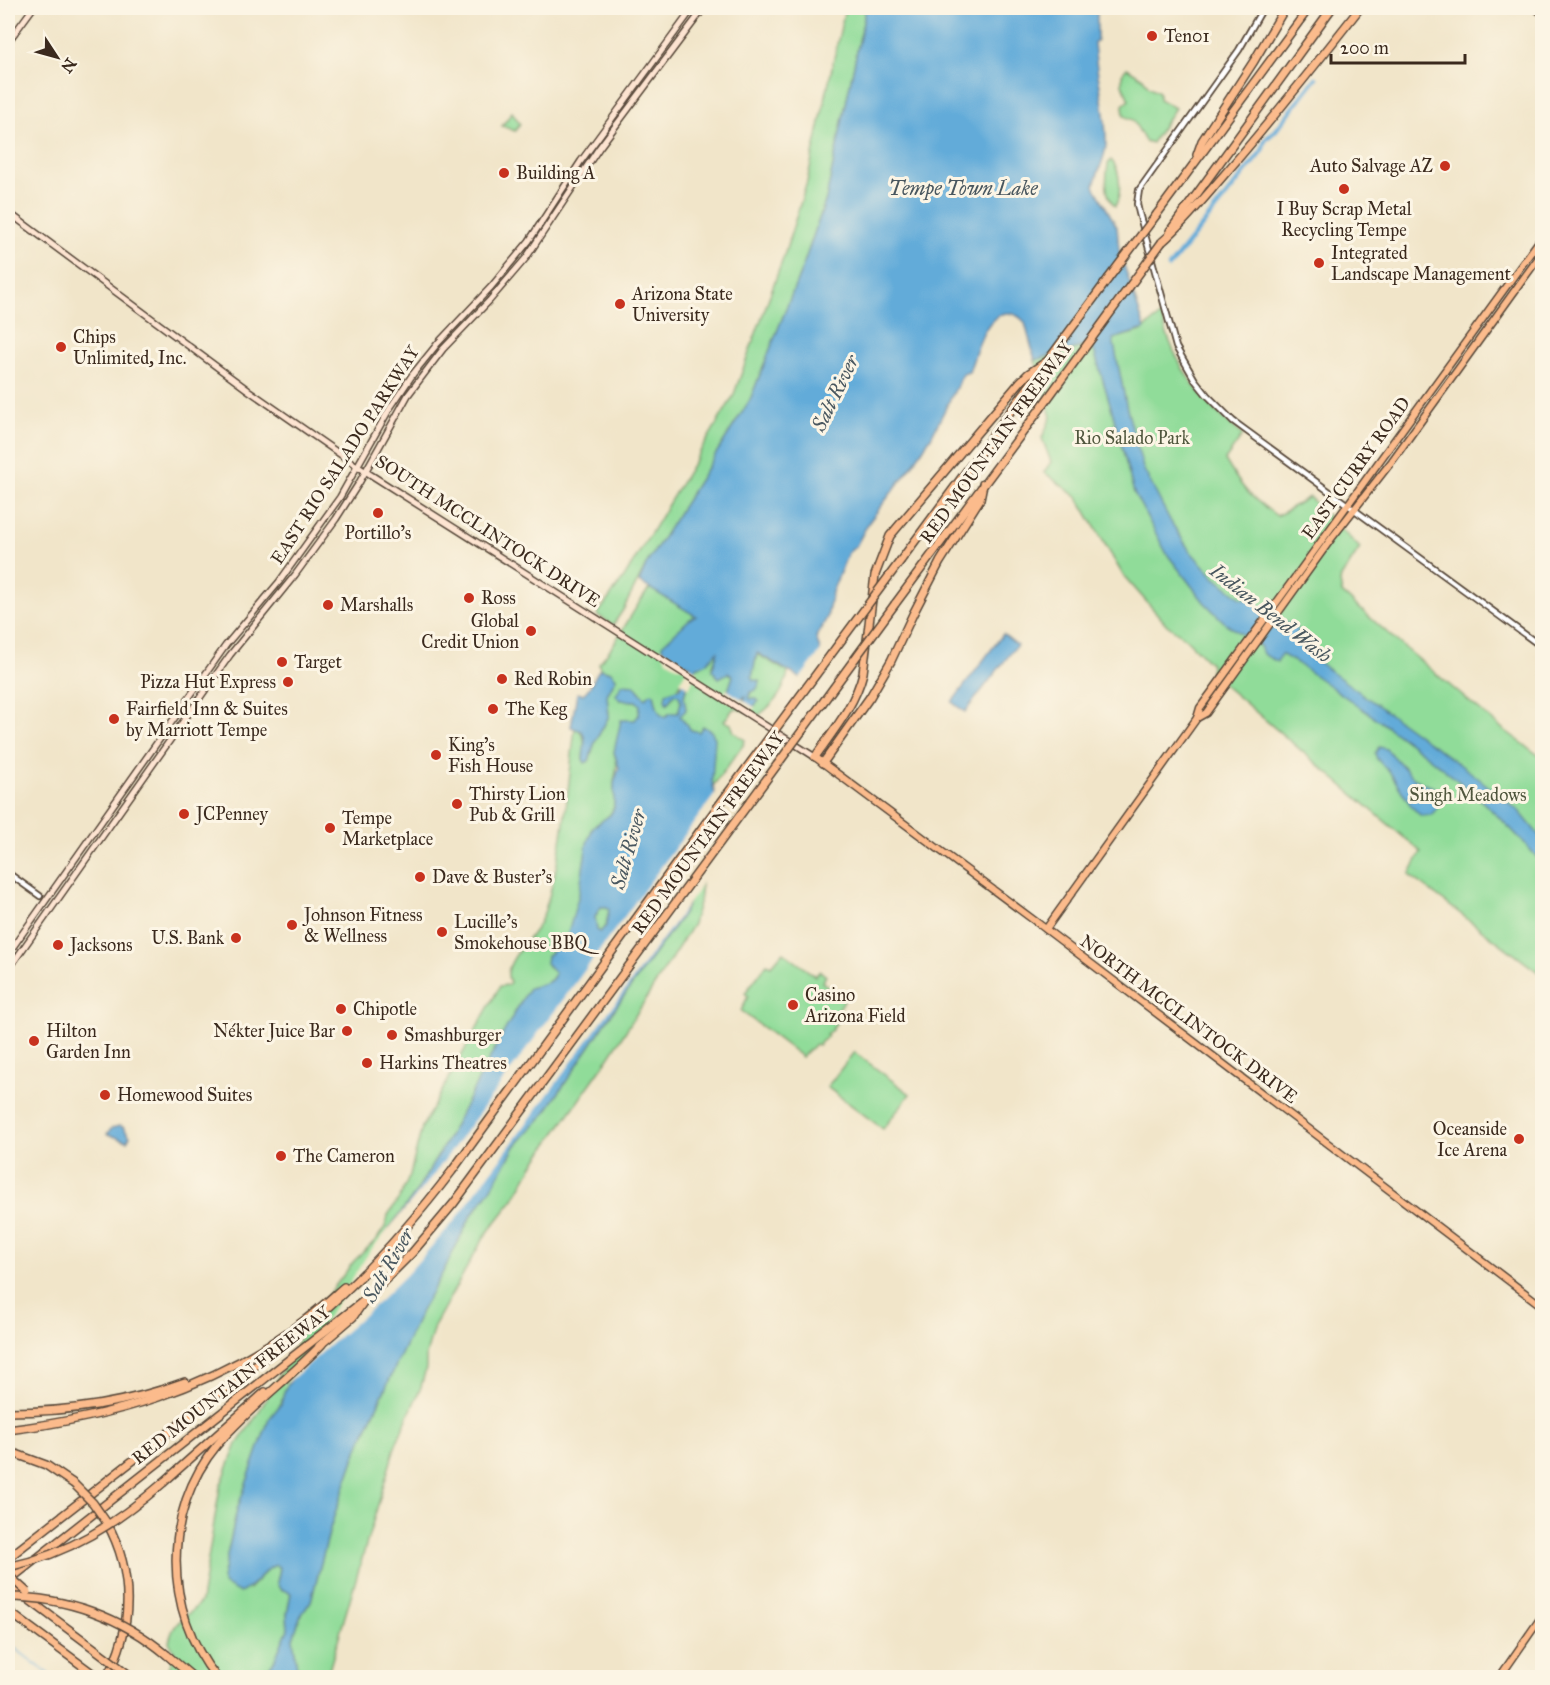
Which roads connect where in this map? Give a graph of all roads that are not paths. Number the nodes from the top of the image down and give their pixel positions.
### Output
1 (33, 8) edge
2 (693, 8) edge
3 (704, 8) edge
4 (1263, 8) edge
5 (1284, 8) edge
6 (1309, 8) edge
7 (1332, 8) edge
8 (1360, 8) edge
9 (1535, 8) edge
10 (1542, 13) edge
11 (8, 42) edge
12 (1193, 165) junction
13 (8, 212) edge
14 (1542, 237) edge
15 (1162, 242) junction
16 (1542, 254) edge
17 (1049, 360) junction
18 (357, 466) junction
19 (365, 471) junction
20 (983, 484) junction
21 (1347, 505) junction
22 (1354, 510) junction
23 (1272, 615) junction
24 (1542, 647) edge
25 (815, 758) junction
26 (823, 763) junction
27 (8, 873) edge
28 (40, 896) dead end
29 (1046, 929) junction
30 (8, 954) edge
31 (8, 970) edge
32 (356, 1279) junction
33 (366, 1299) junction
34 (1542, 1306) edge
35 (322, 1344) junction
36 (235, 1362) junction
37 (8, 1412) edge
38 (8, 1430) edge
39 (8, 1451) edge
40 (8, 1558) edge
41 (8, 1567) edge
42 (8, 1575) edge
43 (8, 1582) edge
44 (24, 1594) junction
45 (8, 1597) edge
46 (8, 1611) edge
47 (1542, 1616) edge
48 (97, 1676) edge
49 (106, 1677) edge
50 (133, 1677) edge
51 (194, 1677) edge
52 (217, 1677) edge
53 (1499, 1677) edge

1 - 11 main road
2 - 18 main road, EAST RIO SALADO PARKWAY
3 - 19 main road, EAST RIO SALADO PARKWAY
4 - 21 street
5 - 12 highway
6 - 12 highway, RED MOUNTAIN FREEWAY
7 - 15 highway, RED MOUNTAIN FREEWAY
8 - 15 highway
9 - 10 main road
12 - 17 highway, RED MOUNTAIN FREEWAY, bridge
13 - 18 main road, SOUTH MCCLINTOCK DRIVE
14 - 21 main road, EAST CURRY ROAD
15 - 20 highway, RED MOUNTAIN FREEWAY, bridge
16 - 22 main road, EAST CURRY ROAD
17 - 25 highway
17 - 32 highway, RED MOUNTAIN FREEWAY, bridge
18 - 19 main road, SOUTH MCCLINTOCK DRIVE
18 - 30 main road, EAST RIO SALADO PARKWAY
19 - 25 main road, SOUTH MCCLINTOCK DRIVE, bridge
19 - 31 main road, EAST RIO SALADO PARKWAY
20 - 26 highway
20 - 33 highway, RED MOUNTAIN FREEWAY, bridge
21 - 22 street
21 - 23 main road, EAST CURRY ROAD
22 - 23 main road, EAST CURRY ROAD
22 - 24 street
23 - 29 main road, EAST CURRY ROAD
25 - 26 main road, NORTH MCCLINTOCK DRIVE
26 - 29 main road, NORTH MCCLINTOCK DRIVE
27 - 28 street
29 - 34 main road, NORTH MCCLINTOCK DRIVE
32 - 36 highway
32 - 40 highway, RED MOUNTAIN FREEWAY
33 - 35 highway
33 - 43 highway, RED MOUNTAIN FREEWAY
35 - 41 highway, bridge
35 - 52 highway
36 - 37 highway
36 - 38 highway
39 - 49 highway, bridge
42 - 44 highway, bridge
43 - 44 highway
44 - 50 highway, bridge
45 - 51 highway, bridge
46 - 48 highway
47 - 53 main road

